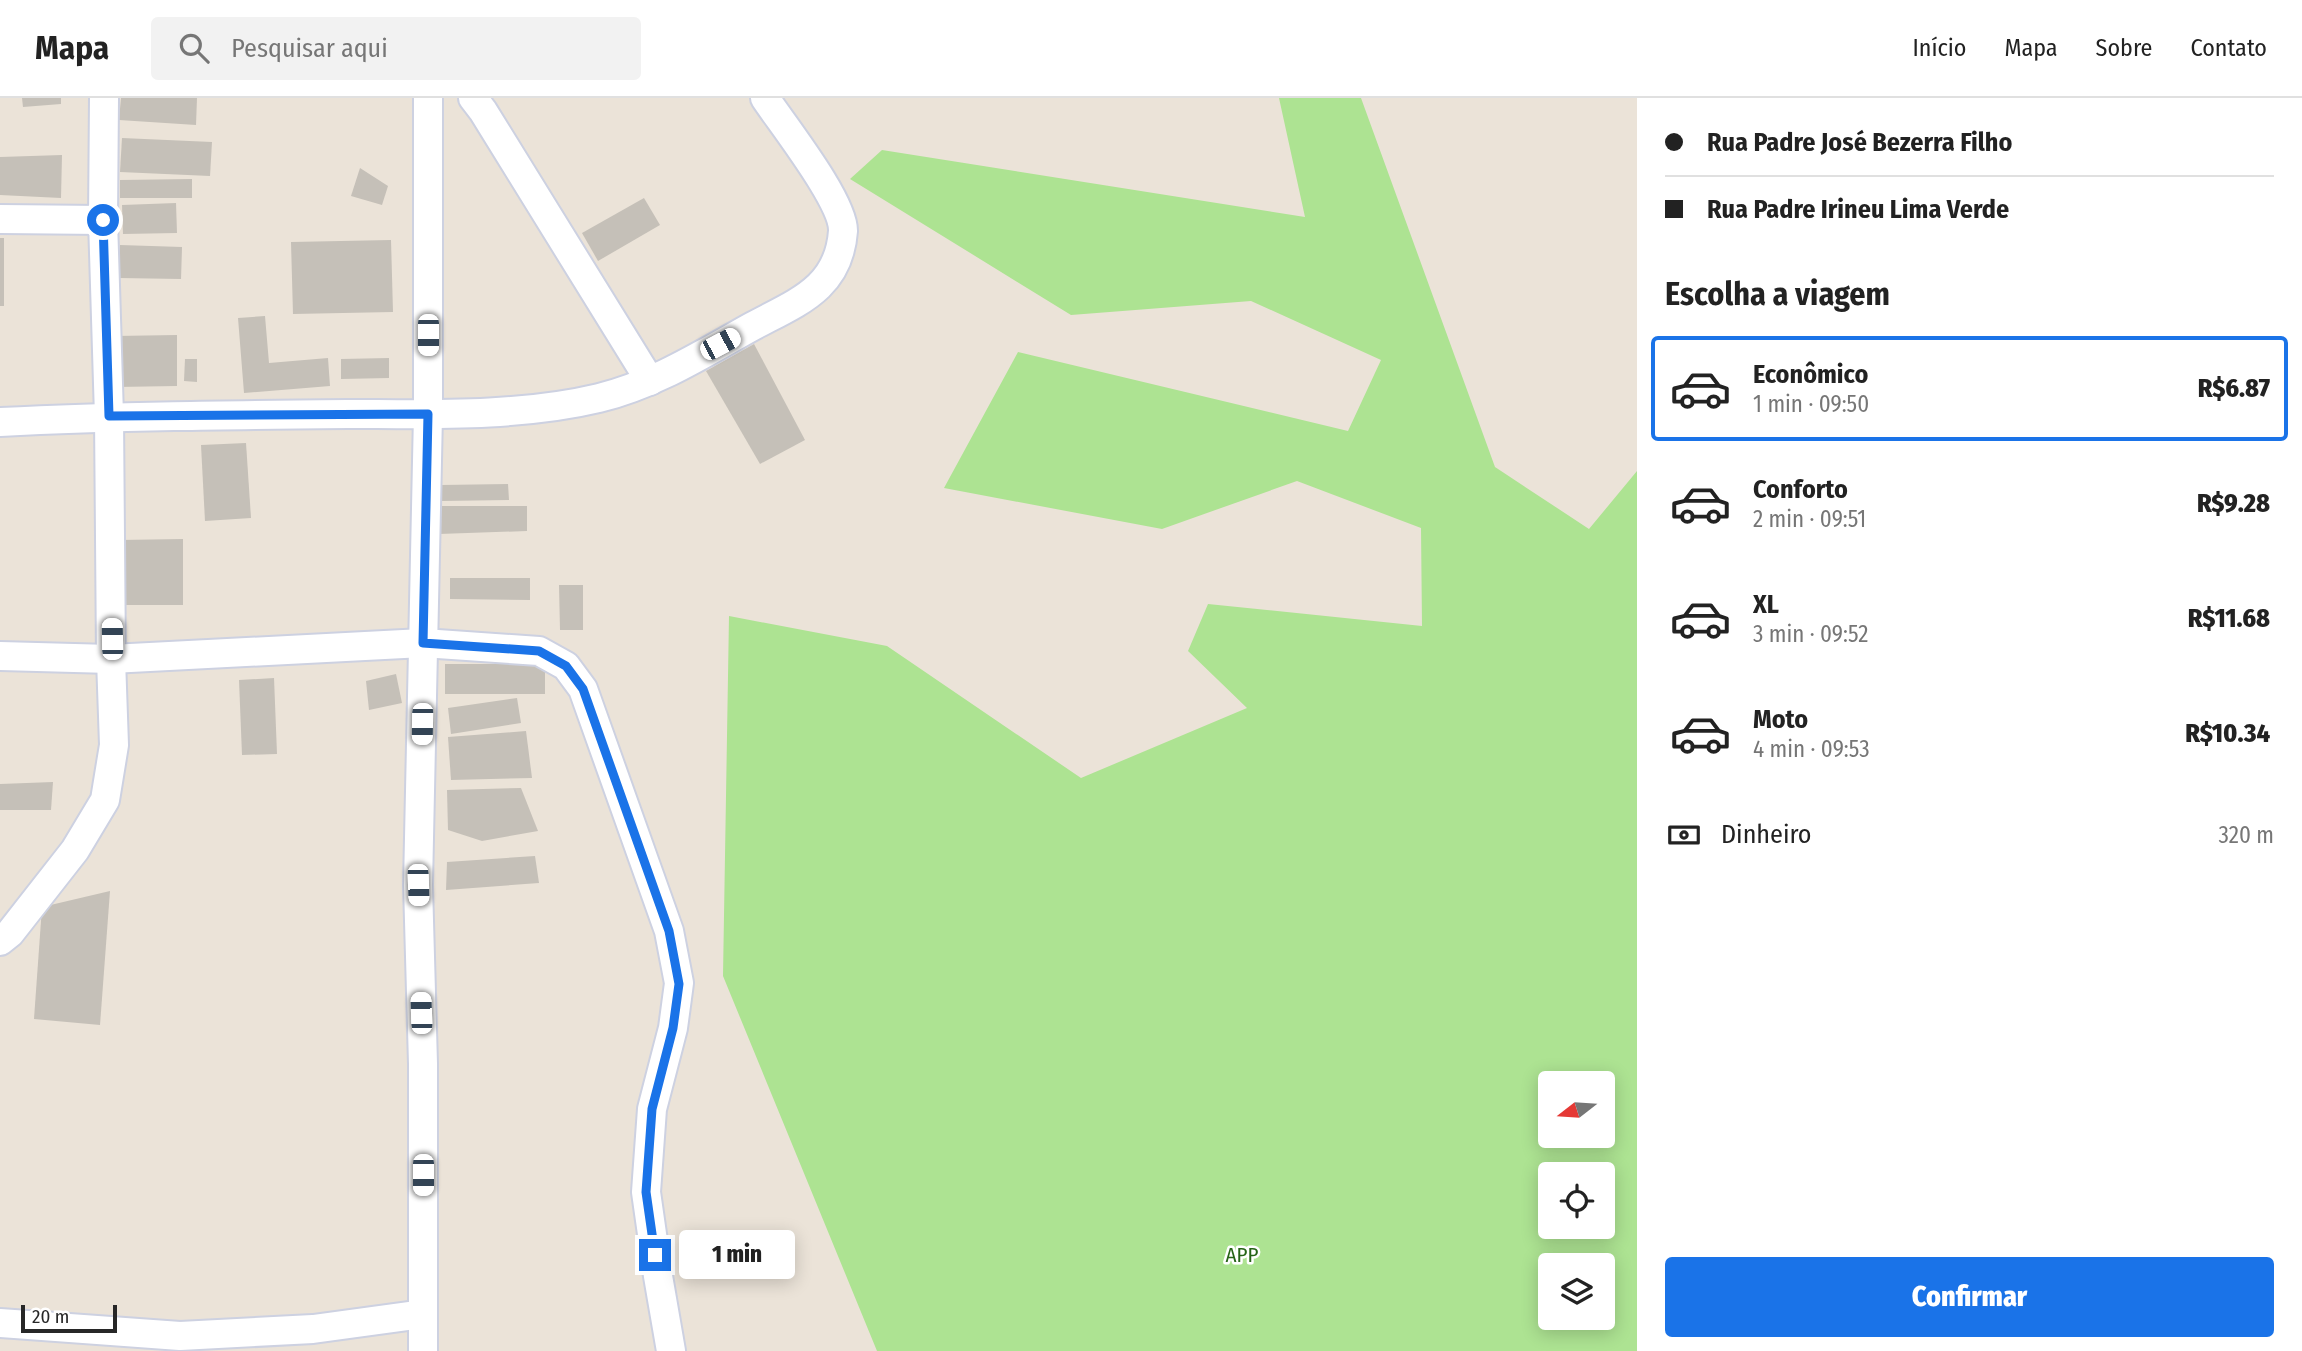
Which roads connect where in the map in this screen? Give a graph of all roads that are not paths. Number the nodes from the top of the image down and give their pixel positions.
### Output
1 (104, 98) edge
2 (428, 98) edge
3 (473, 98) edge
4 (765, 98) edge
5 (0, 219) edge
6 (103, 220) junction
7 (650, 382) junction
8 (428, 414) junction
9 (109, 416) junction
10 (0, 422) edge
11 (423, 643) junction
12 (0, 656) edge
13 (111, 659) junction
14 (0, 941) edge
15 (423, 1314) junction
16 (0, 1322) edge
17 (423, 1351) edge
18 (671, 1351) edge

1 - 6 street
2 - 8 street
3 - 7 street
4 - 7 street
5 - 6 street
6 - 9 street
7 - 8 street
8 - 9 street
8 - 11 street
9 - 10 street
9 - 13 street
11 - 13 street
11 - 15 street
11 - 18 street
12 - 13 street
13 - 14 street
15 - 16 street
15 - 17 street

